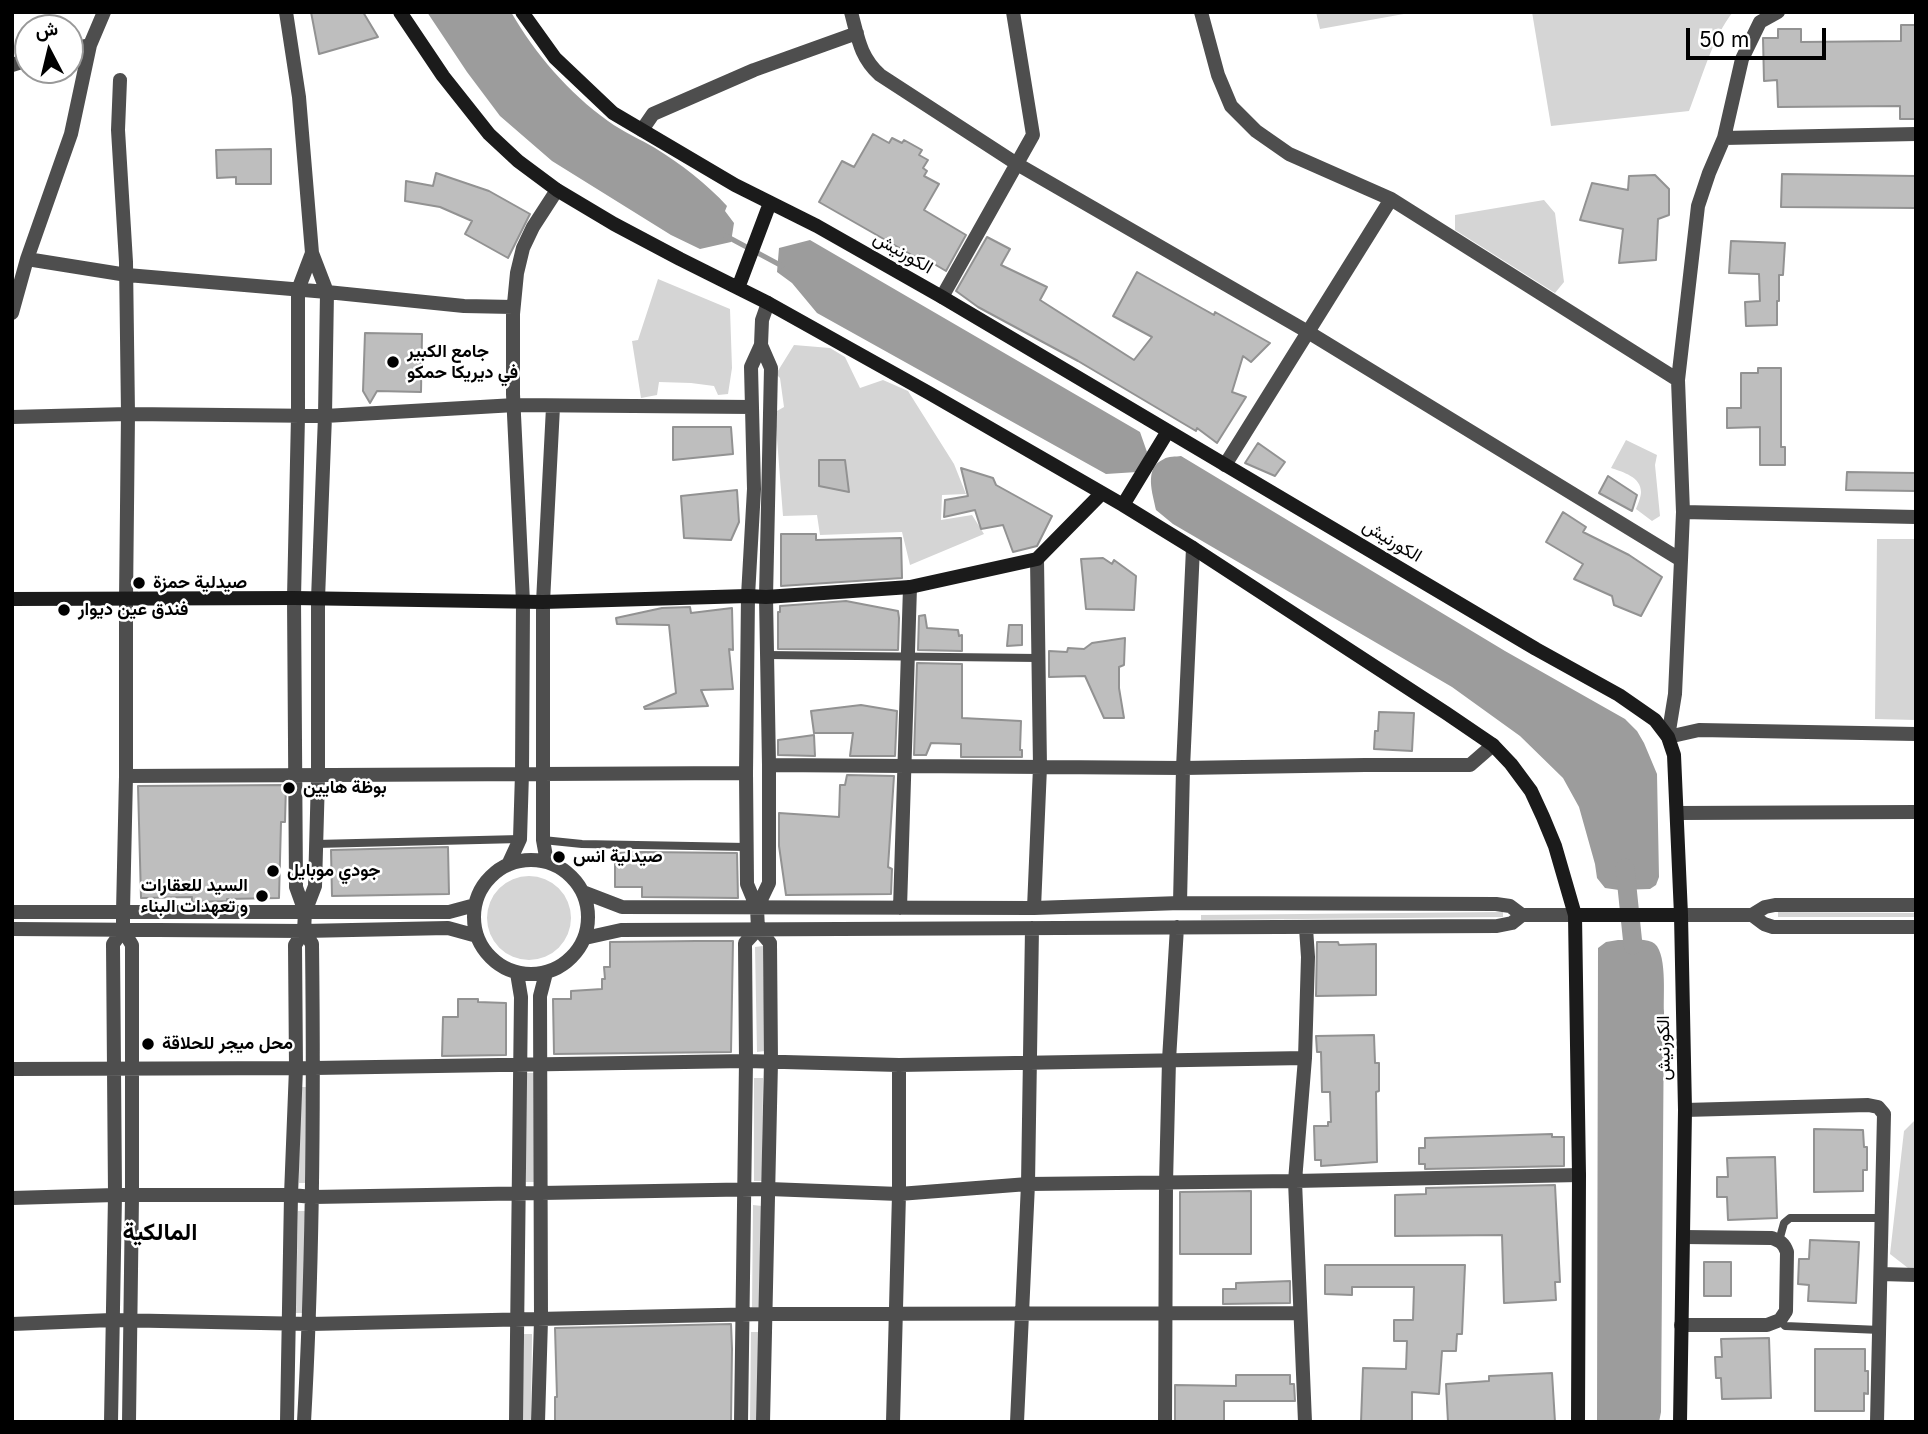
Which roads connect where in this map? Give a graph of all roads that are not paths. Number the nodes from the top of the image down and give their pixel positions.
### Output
1 (103, 12) edge
2 (286, 12) edge
3 (400, 12) edge
4 (522, 12) edge
5 (851, 12) edge
6 (1013, 12) edge
7 (1201, 12) edge
8 (1778, 12) edge
9 (857, 33) junction
10 (90, 45) junction
11 (84, 46) edge
12 (120, 80) dead end
13 (642, 130) junction
14 (1916, 134) edge
15 (1724, 138) junction
16 (1017, 163) junction
17 (557, 190) junction
18 (1391, 199) junction
19 (770, 203) junction
20 (312, 253) junction
21 (22, 264) edge
22 (127, 275) junction
23 (739, 283) junction
24 (298, 290) junction
25 (327, 292) junction
26 (942, 297) junction
27 (768, 303) junction
28 (513, 307) junction
29 (12, 313) edge
30 (1308, 332) junction
31 (761, 345) junction
32 (1678, 380) junction
33 (515, 405) junction
34 (553, 407) junction
35 (752, 407) junction
36 (128, 414) junction
37 (298, 416) junction
38 (325, 416) junction
39 (12, 417) edge
40 (1164, 438) junction
41 (1225, 465) junction
42 (1102, 493) junction
43 (1127, 498) junction
44 (1683, 512) junction
45 (1916, 517) edge
46 (1193, 548) junction
47 (1037, 559) junction
48 (1681, 560) junction
49 (910, 587) junction
50 (748, 596) junction
51 (766, 597) junction
52 (294, 598) junction
53 (318, 599) junction
54 (12, 600) edge
55 (126, 600) junction
56 (523, 602) junction
57 (543, 603) junction
58 (767, 655) junction
59 (908, 657) junction
60 (1038, 658) junction
61 (1916, 734) edge
62 (1668, 737) junction
63 (1493, 746) junction
64 (769, 765) junction
65 (905, 766) junction
66 (1040, 767) junction
67 (1183, 768) junction
68 (522, 773) junction
69 (542, 773) junction
70 (746, 773) junction
71 (127, 776) junction
72 (296, 776) junction
73 (318, 777) junction
74 (1916, 812) edge
75 (1677, 813) junction
76 (520, 839) junction
77 (543, 840) junction
78 (316, 844) junction
79 (746, 846) junction
80 (547, 862) junction
81 (508, 865) junction
82 (583, 892) junction
83 (1180, 903) junction
84 (475, 905) junction
85 (1916, 905) edge
86 (757, 908) junction
87 (900, 908) junction
88 (1034, 908) junction
89 (12, 912) edge
90 (123, 912) junction
91 (304, 912) junction
92 (1522, 915) junction
93 (1575, 915) junction
94 (1681, 915) junction
95 (1752, 915) junction
96 (1177, 927) junction
97 (1032, 928) junction
98 (1306, 928) junction
99 (1916, 928) edge
100 (12, 929) edge
101 (758, 929) junction
102 (123, 930) junction
103 (304, 931) junction
104 (477, 936) junction
105 (585, 938) junction
106 (517, 973) junction
107 (546, 973) junction
108 (1305, 1058) junction
109 (1169, 1060) junction
110 (746, 1061) junction
111 (771, 1062) junction
112 (1030, 1062) junction
113 (540, 1063) junction
114 (519, 1064) junction
115 (899, 1065) junction
116 (296, 1068) junction
117 (314, 1068) junction
118 (12, 1069) edge
119 (114, 1069) junction
120 (133, 1069) junction
121 (1685, 1110) junction
122 (1579, 1175) junction
123 (1296, 1181) junction
124 (1166, 1183) junction
125 (1028, 1184) junction
126 (769, 1189) junction
127 (744, 1190) junction
128 (518, 1192) junction
129 (541, 1193) junction
130 (899, 1194) junction
131 (115, 1195) junction
132 (291, 1195) junction
133 (132, 1196) junction
134 (313, 1197) junction
135 (12, 1198) edge
136 (1882, 1218) junction
137 (1683, 1237) junction
138 (1780, 1241) junction
139 (1881, 1275) junction
140 (1916, 1275) edge
141 (1300, 1312) junction
142 (1166, 1313) junction
143 (764, 1314) junction
144 (895, 1314) junction
145 (1023, 1314) junction
146 (742, 1315) junction
147 (112, 1320) junction
148 (518, 1320) junction
149 (541, 1320) junction
150 (1780, 1320) junction
151 (131, 1321) junction
152 (12, 1324) edge
153 (288, 1324) junction
154 (310, 1324) junction
155 (1681, 1325) junction
156 (1880, 1330) junction
157 (111, 1422) edge
158 (129, 1422) edge
159 (287, 1422) edge
160 (304, 1422) edge
161 (516, 1422) edge
162 (538, 1422) edge
163 (741, 1422) edge
164 (762, 1422) edge
165 (893, 1422) edge
166 (1017, 1422) edge
167 (1165, 1422) edge
168 (1305, 1422) edge
169 (1578, 1422) edge
170 (1680, 1422) edge
171 (1877, 1422) edge

1 - 10 street
2 - 20 street
3 - 17 main road
4 - 13 main road, الكورنيش
5 - 9 street
6 - 16 street
7 - 18 street
8 - 15 street
9 - 13 street
9 - 16 street
10 - 11 street
10 - 21 street
12 - 22 street
13 - 19 main road, الكورنيش
14 - 15 street
15 - 32 street
16 - 26 street
16 - 30 street
17 - 23 main road
17 - 28 street
18 - 30 street
18 - 32 street
19 - 23 main road
19 - 26 main road, الكورنيش
20 - 24 street
20 - 25 street
21 - 22 street
21 - 29 street
22 - 24 street
22 - 36 street
23 - 27 main road
24 - 25 street
24 - 37 street
25 - 28 street
25 - 38 street
26 - 40 main road, الكورنيش
27 - 31 street
27 - 42 main road
28 - 33 street
30 - 41 street
30 - 48 street
31 - 35 street
31 - 51 street
32 - 44 street
33 - 34 street
33 - 38 street
33 - 56 street
34 - 35 street
34 - 57 street
35 - 50 street
36 - 37 street
36 - 39 street
36 - 55 street
37 - 38 street
37 - 52 street
38 - 53 street
40 - 41 main road, الكورنيش
40 - 43 main road
41 - 62 main road, الكورنيش
42 - 43 main road
42 - 47 main road
43 - 46 main road
44 - 45 street
44 - 48 street
46 - 63 main road
46 - 67 street
47 - 49 main road
47 - 60 street
48 - 62 street
49 - 51 main road
49 - 59 street
50 - 51 main road
50 - 57 main road
50 - 70 street
51 - 58 street
52 - 53 main road
52 - 55 main road
52 - 72 street
53 - 56 main road
53 - 73 street
54 - 55 main road
55 - 71 street
56 - 57 main road
56 - 68 street
57 - 69 street
58 - 59 lane
58 - 64 street
59 - 60 lane
59 - 65 street
60 - 66 street
61 - 62 street
62 - 75 main road, الكورنيش
63 - 67 street
63 - 93 main road
64 - 65 street
64 - 86 street
65 - 66 street
65 - 87 street
66 - 67 street
66 - 88 street
67 - 83 street
68 - 69 street
68 - 73 street
68 - 76 street
69 - 70 street
69 - 77 street
70 - 79 street
71 - 72 street
71 - 90 street
72 - 73 street
72 - 91 street
73 - 78 street
74 - 75 street
75 - 94 main road, الكورنيش
76 - 78 lane
76 - 81 street
77 - 79 lane
77 - 80 street
78 - 91 street
79 - 86 street
80 - 81 street
80 - 82 street
81 - 84 street
82 - 86 street
82 - 105 street
83 - 88 street
83 - 92 street
84 - 91 street
84 - 104 street
85 - 95 street
86 - 87 street
86 - 101 street
87 - 88 street
89 - 90 street
90 - 91 street
90 - 102 street
91 - 103 street
92 - 93 street
92 - 98 street
93 - 94 main road
93 - 122 main road
94 - 95 street
94 - 121 main road, الكورنيش
95 - 99 street
96 - 97 street
96 - 98 street
96 - 109 street
97 - 101 street
97 - 112 street
98 - 108 street
100 - 102 street
101 - 105 street
101 - 110 street
101 - 111 street
102 - 103 street
102 - 119 street
102 - 120 street
103 - 104 street
103 - 116 street
103 - 117 street
104 - 106 street
105 - 107 street
106 - 107 street
106 - 114 street
107 - 113 street
108 - 109 street
108 - 123 street
109 - 112 street
109 - 124 street
110 - 111 street
110 - 113 street
110 - 127 street
111 - 115 street
111 - 126 street
112 - 115 street
112 - 125 street
113 - 114 street
113 - 129 street
114 - 117 street
114 - 128 street
115 - 130 street
116 - 117 street
116 - 120 street
116 - 132 street
117 - 134 street
118 - 119 street
119 - 120 street
119 - 131 street
120 - 133 street
121 - 136 street
121 - 137 main road, الكورنيش
122 - 123 street
122 - 169 main road
123 - 124 street
123 - 141 street
124 - 125 street
124 - 142 street
125 - 130 street
125 - 145 street
126 - 127 street
126 - 130 street
126 - 143 street
127 - 129 street
127 - 146 street
128 - 129 street
128 - 134 street
128 - 148 street
129 - 149 street
130 - 144 street
131 - 133 street
131 - 135 street
131 - 147 street
132 - 133 street
132 - 134 street
132 - 153 street
133 - 151 street
134 - 154 street
136 - 138 lane
136 - 139 street
137 - 138 street
137 - 155 main road, الكورنيش
138 - 150 street
139 - 140 street
139 - 156 street
141 - 142 street
141 - 168 street
142 - 145 street
142 - 167 street
143 - 144 street
143 - 146 street
143 - 164 street
144 - 145 street
144 - 165 street
145 - 166 street
146 - 149 street
146 - 163 street
147 - 151 street
147 - 152 street
147 - 157 street
148 - 149 street
148 - 154 street
148 - 161 street
149 - 162 street
150 - 155 street
150 - 156 lane
151 - 153 street
151 - 158 street
153 - 154 street
153 - 159 street
154 - 160 street
155 - 170 main road, الكورنيش
156 - 171 street

